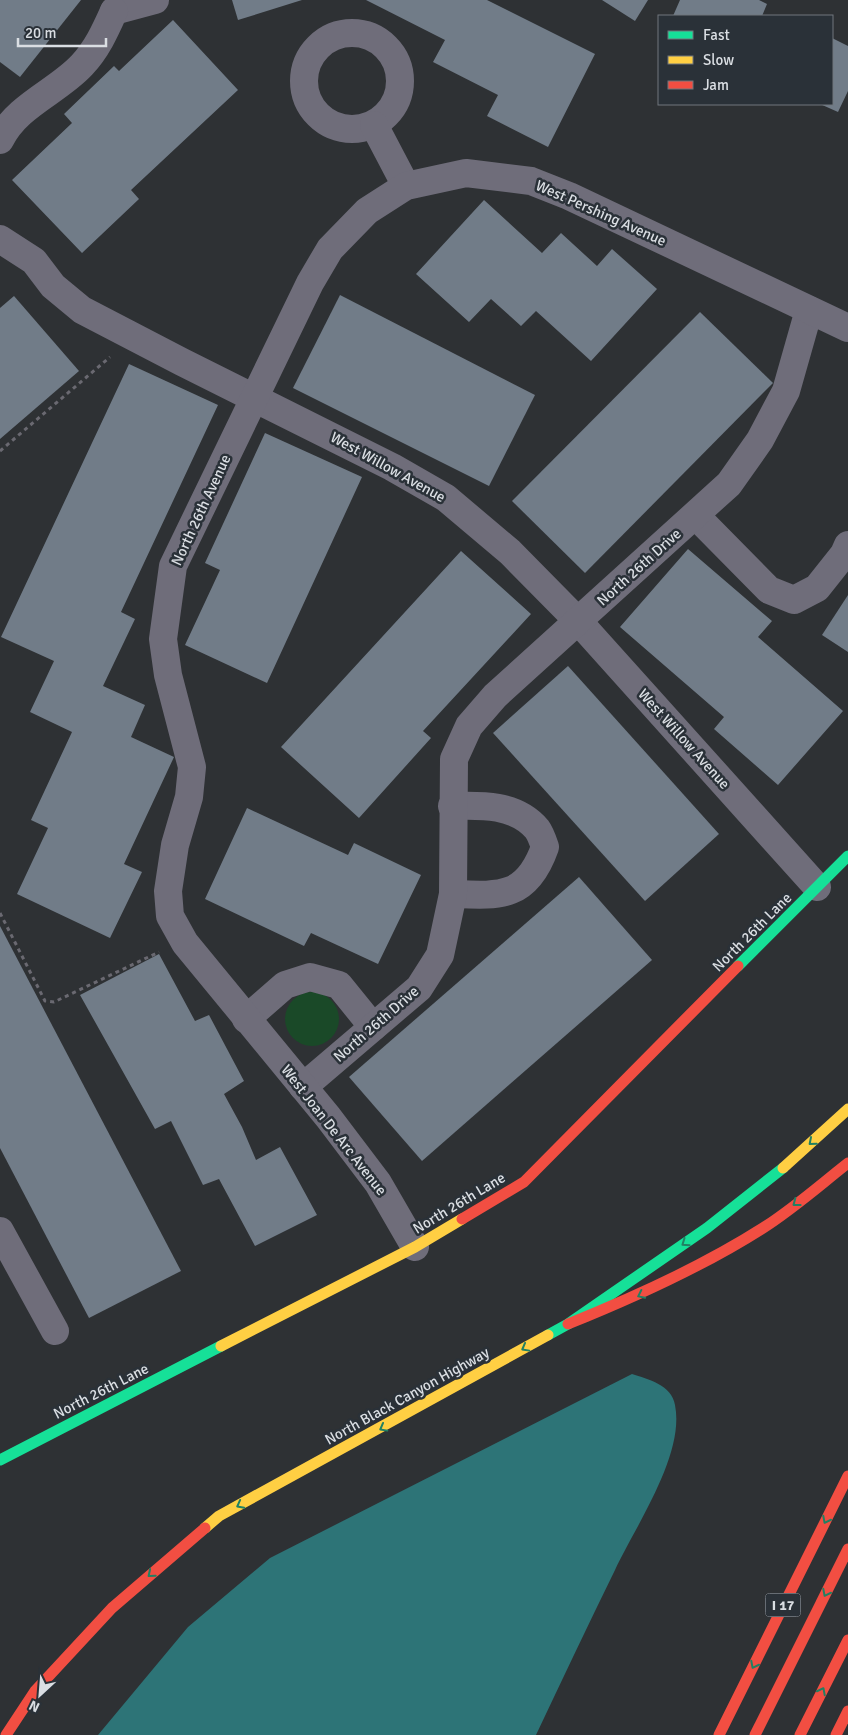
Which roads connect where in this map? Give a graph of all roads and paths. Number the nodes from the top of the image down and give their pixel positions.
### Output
1 (154, 0) edge
2 (113, 6) edge
3 (374, 125) dead end
4 (0, 140) edge
5 (406, 186) junction
6 (0, 238) edge
7 (809, 310) junction
8 (848, 328) edge
9 (123, 332) junction
10 (255, 397) junction
11 (0, 451) edge
12 (696, 516) junction
13 (848, 545) edge
14 (579, 622) junction
15 (452, 806) junction
16 (848, 856) edge
17 (817, 887) junction
18 (453, 894) junction
19 (0, 913) edge
20 (177, 945) junction
21 (246, 1019) junction
22 (373, 1027) junction
23 (303, 1087) junction
24 (848, 1109) edge
25 (848, 1163) edge
26 (0, 1231) edge
27 (415, 1247) junction
28 (568, 1324) junction
29 (55, 1331) dead end
30 (0, 1460) edge
31 (848, 1476) edge
32 (848, 1549) edge
33 (848, 1640) edge
34 (848, 1711) edge
35 (6, 1735) edge
36 (719, 1735) edge
37 (755, 1735) edge
38 (800, 1735) edge
39 (836, 1735) edge

1 - 2 street
2 - 4 street
3 - 5 street
5 - 7 street, West Pershing Avenue
5 - 10 street, North 26th Avenue
6 - 9 street, West Willow Avenue
7 - 8 street, West Pershing Avenue
7 - 12 street, North 26th Drive
9 - 10 street, West Willow Avenue
9 - 11 path
10 - 14 street, West Willow Avenue
10 - 20 street, North 26th Avenue
12 - 13 street
12 - 14 street, North 26th Drive
14 - 15 street, North 26th Drive
14 - 17 street, West Willow Avenue
15 - 18 street, North 26th Drive
15 - 18 street
16 - 17 main road, North 26th Lane
17 - 27 main road, North 26th Lane
18 - 22 street, North 26th Drive
19 - 20 path
20 - 21 street, West Joan De Arc Avenue
21 - 22 street
21 - 23 street, West Joan De Arc Avenue
22 - 23 street, North 26th Drive
23 - 27 street, West Joan De Arc Avenue
24 -> 28 main road, North Black Canyon Highway
25 -> 28 main road
26 - 29 street
27 - 30 main road, North 26th Lane
28 -> 35 main road, North Black Canyon Highway
31 -> 36 main road, I 17
32 -> 37 main road
38 -> 33 main road
34 - 39 main road

